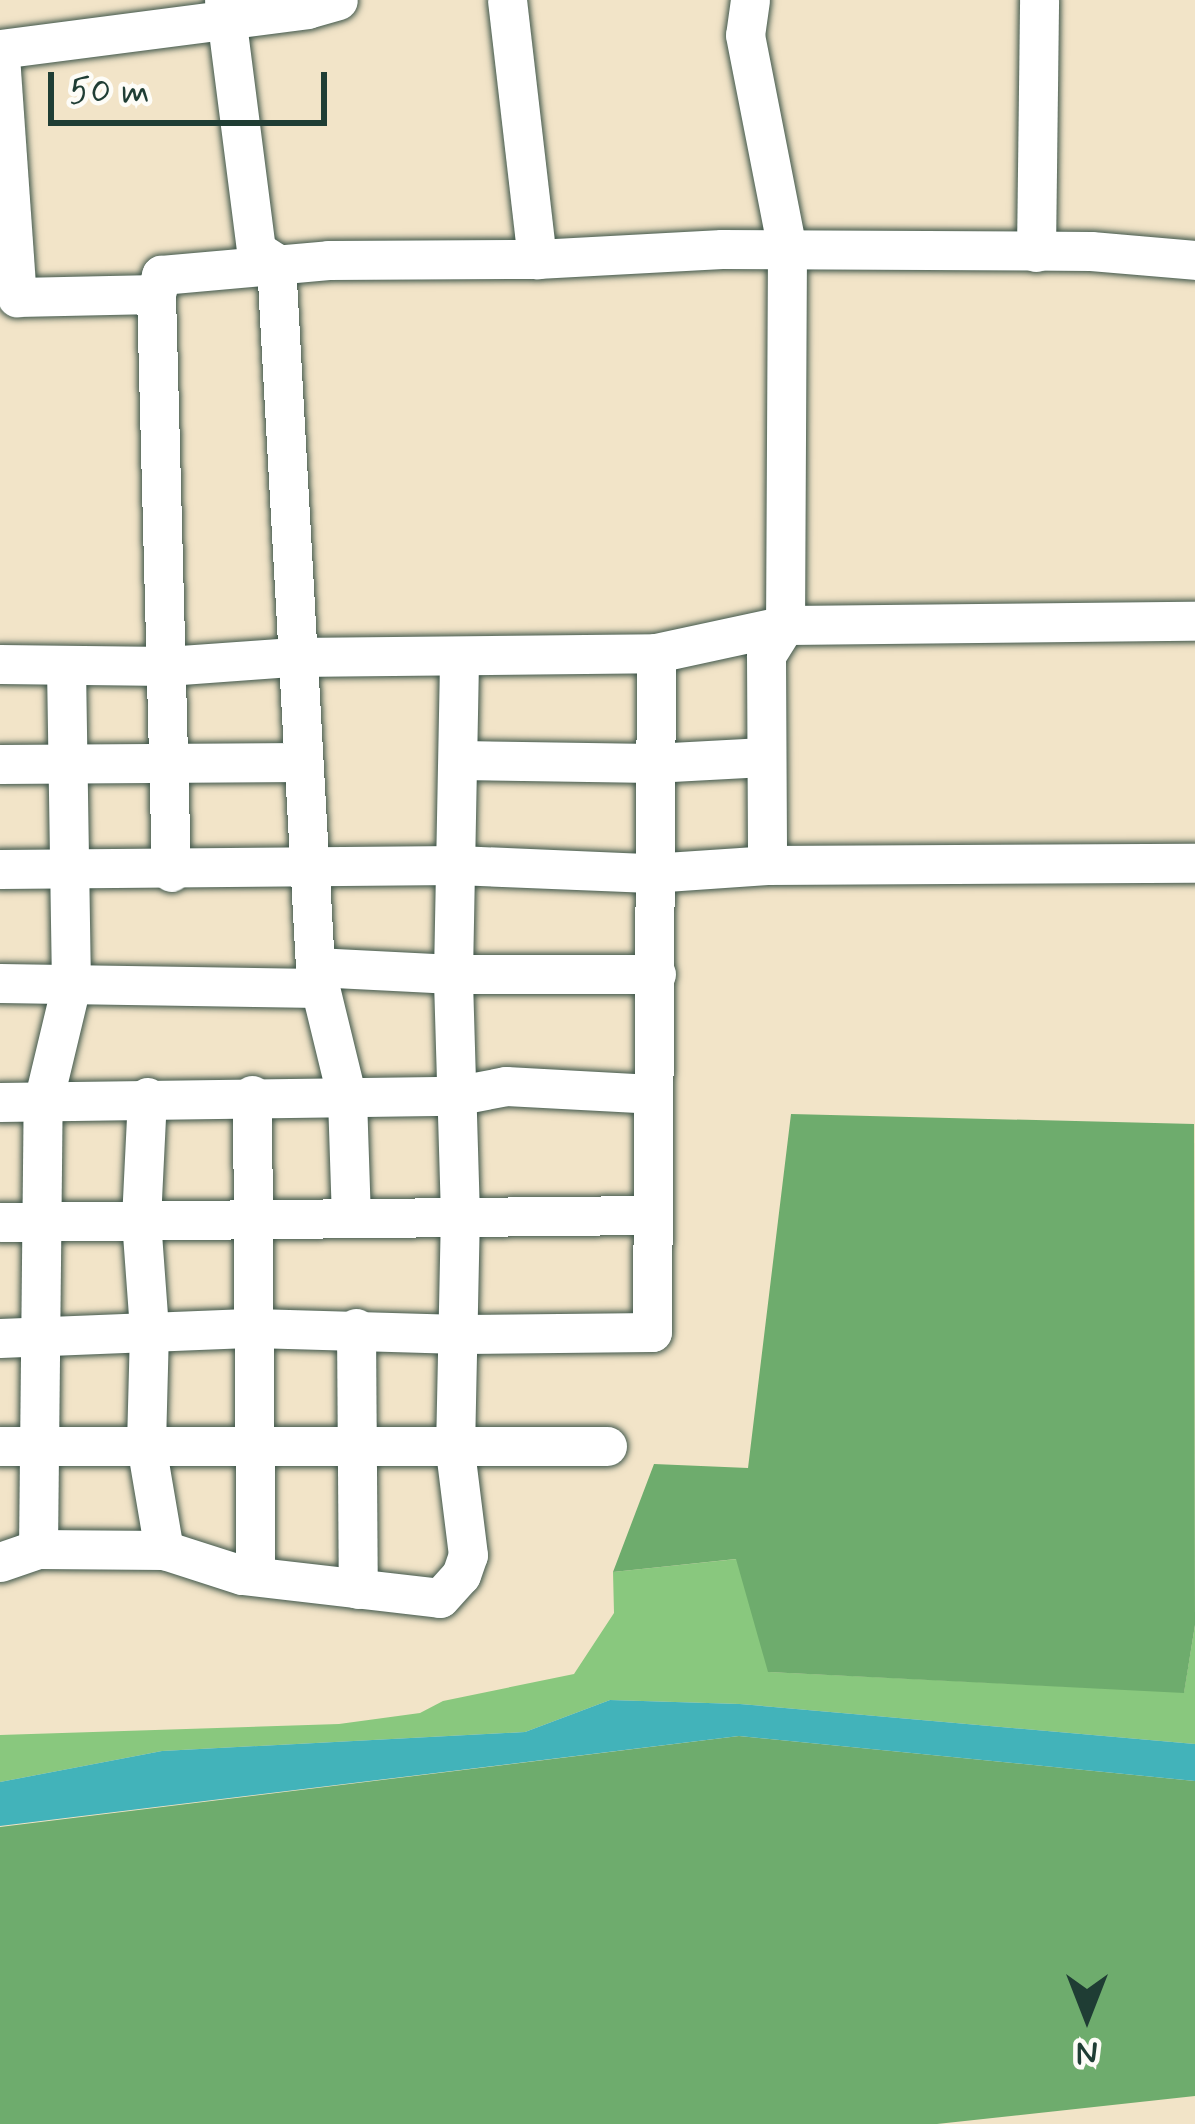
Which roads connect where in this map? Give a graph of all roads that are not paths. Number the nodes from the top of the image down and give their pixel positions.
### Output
1 (338, 0) edge
2 (507, 0) edge
3 (750, 0) edge
4 (1039, 0) edge
5 (226, 8) edge
6 (0, 53) edge
7 (787, 249) junction
8 (1036, 252) junction
9 (537, 259) junction
10 (1195, 260) edge
11 (276, 263) junction
12 (156, 294) junction
13 (1195, 621) edge
14 (785, 625) junction
15 (656, 653) junction
16 (459, 656) junction
17 (294, 657) junction
18 (0, 664) edge
19 (66, 665) junction
20 (167, 666) junction
21 (764, 757) junction
22 (460, 760) junction
23 (165, 761) junction
24 (303, 762) junction
25 (0, 764) edge
26 (653, 764) junction
27 (69, 765) junction
28 (1195, 863) edge
29 (309, 866) junction
30 (457, 866) junction
31 (767, 866) junction
32 (0, 869) edge
33 (69, 870) junction
34 (171, 872) junction
35 (651, 873) junction
36 (453, 974) junction
37 (656, 974) junction
38 (316, 978) junction
39 (0, 983) edge
40 (70, 986) junction
41 (652, 1094) junction
42 (252, 1095) junction
43 (454, 1096) junction
44 (147, 1097) junction
45 (347, 1098) junction
46 (0, 1102) edge
47 (43, 1102) junction
48 (652, 1215) junction
49 (460, 1216) junction
50 (254, 1217) junction
51 (351, 1217) junction
52 (141, 1220) junction
53 (44, 1221) junction
54 (0, 1222) edge
55 (254, 1328) junction
56 (356, 1328) junction
57 (148, 1330) junction
58 (460, 1334) junction
59 (0, 1338) edge
60 (44, 1338) junction
61 (146, 1445) junction
62 (252, 1445) junction
63 (0, 1446) edge
64 (43, 1446) junction
65 (607, 1446) dead end
66 (359, 1447) junction
67 (455, 1450) junction
68 (38, 1549) junction
69 (164, 1550) junction
70 (0, 1562) edge
71 (256, 1576) junction
72 (358, 1589) junction

1 - 5 street
2 - 9 street
3 - 7 street
4 - 8 street
5 - 6 street
5 - 11 street
6 - 12 street
7 - 8 street
7 - 9 street
7 - 14 street
8 - 10 street
9 - 11 street
11 - 12 street
11 - 17 street
12 - 20 street
13 - 14 street
14 - 15 street
14 - 21 street
15 - 16 street
15 - 26 street
16 - 17 street
16 - 22 street
17 - 20 street
17 - 24 street
18 - 19 street
19 - 20 street
19 - 27 street
20 - 23 street
21 - 26 street
21 - 31 street
22 - 26 street
22 - 30 street
23 - 24 street
23 - 27 street
23 - 34 street
24 - 29 street
25 - 27 street
26 - 35 street
27 - 33 street
28 - 31 street
29 - 30 street
29 - 34 street
29 - 38 street
30 - 35 street
30 - 36 street
31 - 35 street
32 - 33 street
33 - 34 street
33 - 40 street
35 - 37 street
36 - 37 street
36 - 38 street
36 - 43 street
37 - 41 street
38 - 40 street
38 - 45 street
39 - 40 street
40 - 47 street
41 - 43 street
41 - 48 street
42 - 44 street
42 - 45 street
42 - 50 street
43 - 45 street
43 - 49 street
44 - 47 street
44 - 52 street
45 - 51 street
46 - 47 street
47 - 53 street
48 - 49 street
48 - 58 street
49 - 51 street
49 - 58 street
50 - 51 street
50 - 52 street
50 - 55 street
52 - 53 street
52 - 57 street
53 - 54 street
53 - 60 street
55 - 56 street
55 - 57 street
55 - 62 street
56 - 58 street
56 - 66 street
57 - 60 street
57 - 61 street
58 - 67 street
59 - 60 street
60 - 64 street
61 - 62 street
61 - 64 street
61 - 69 street
62 - 66 street
62 - 71 street
63 - 64 street
64 - 68 street
65 - 67 street
66 - 67 street
66 - 72 street
67 - 72 street
68 - 69 street
68 - 70 street
69 - 71 street
71 - 72 street

